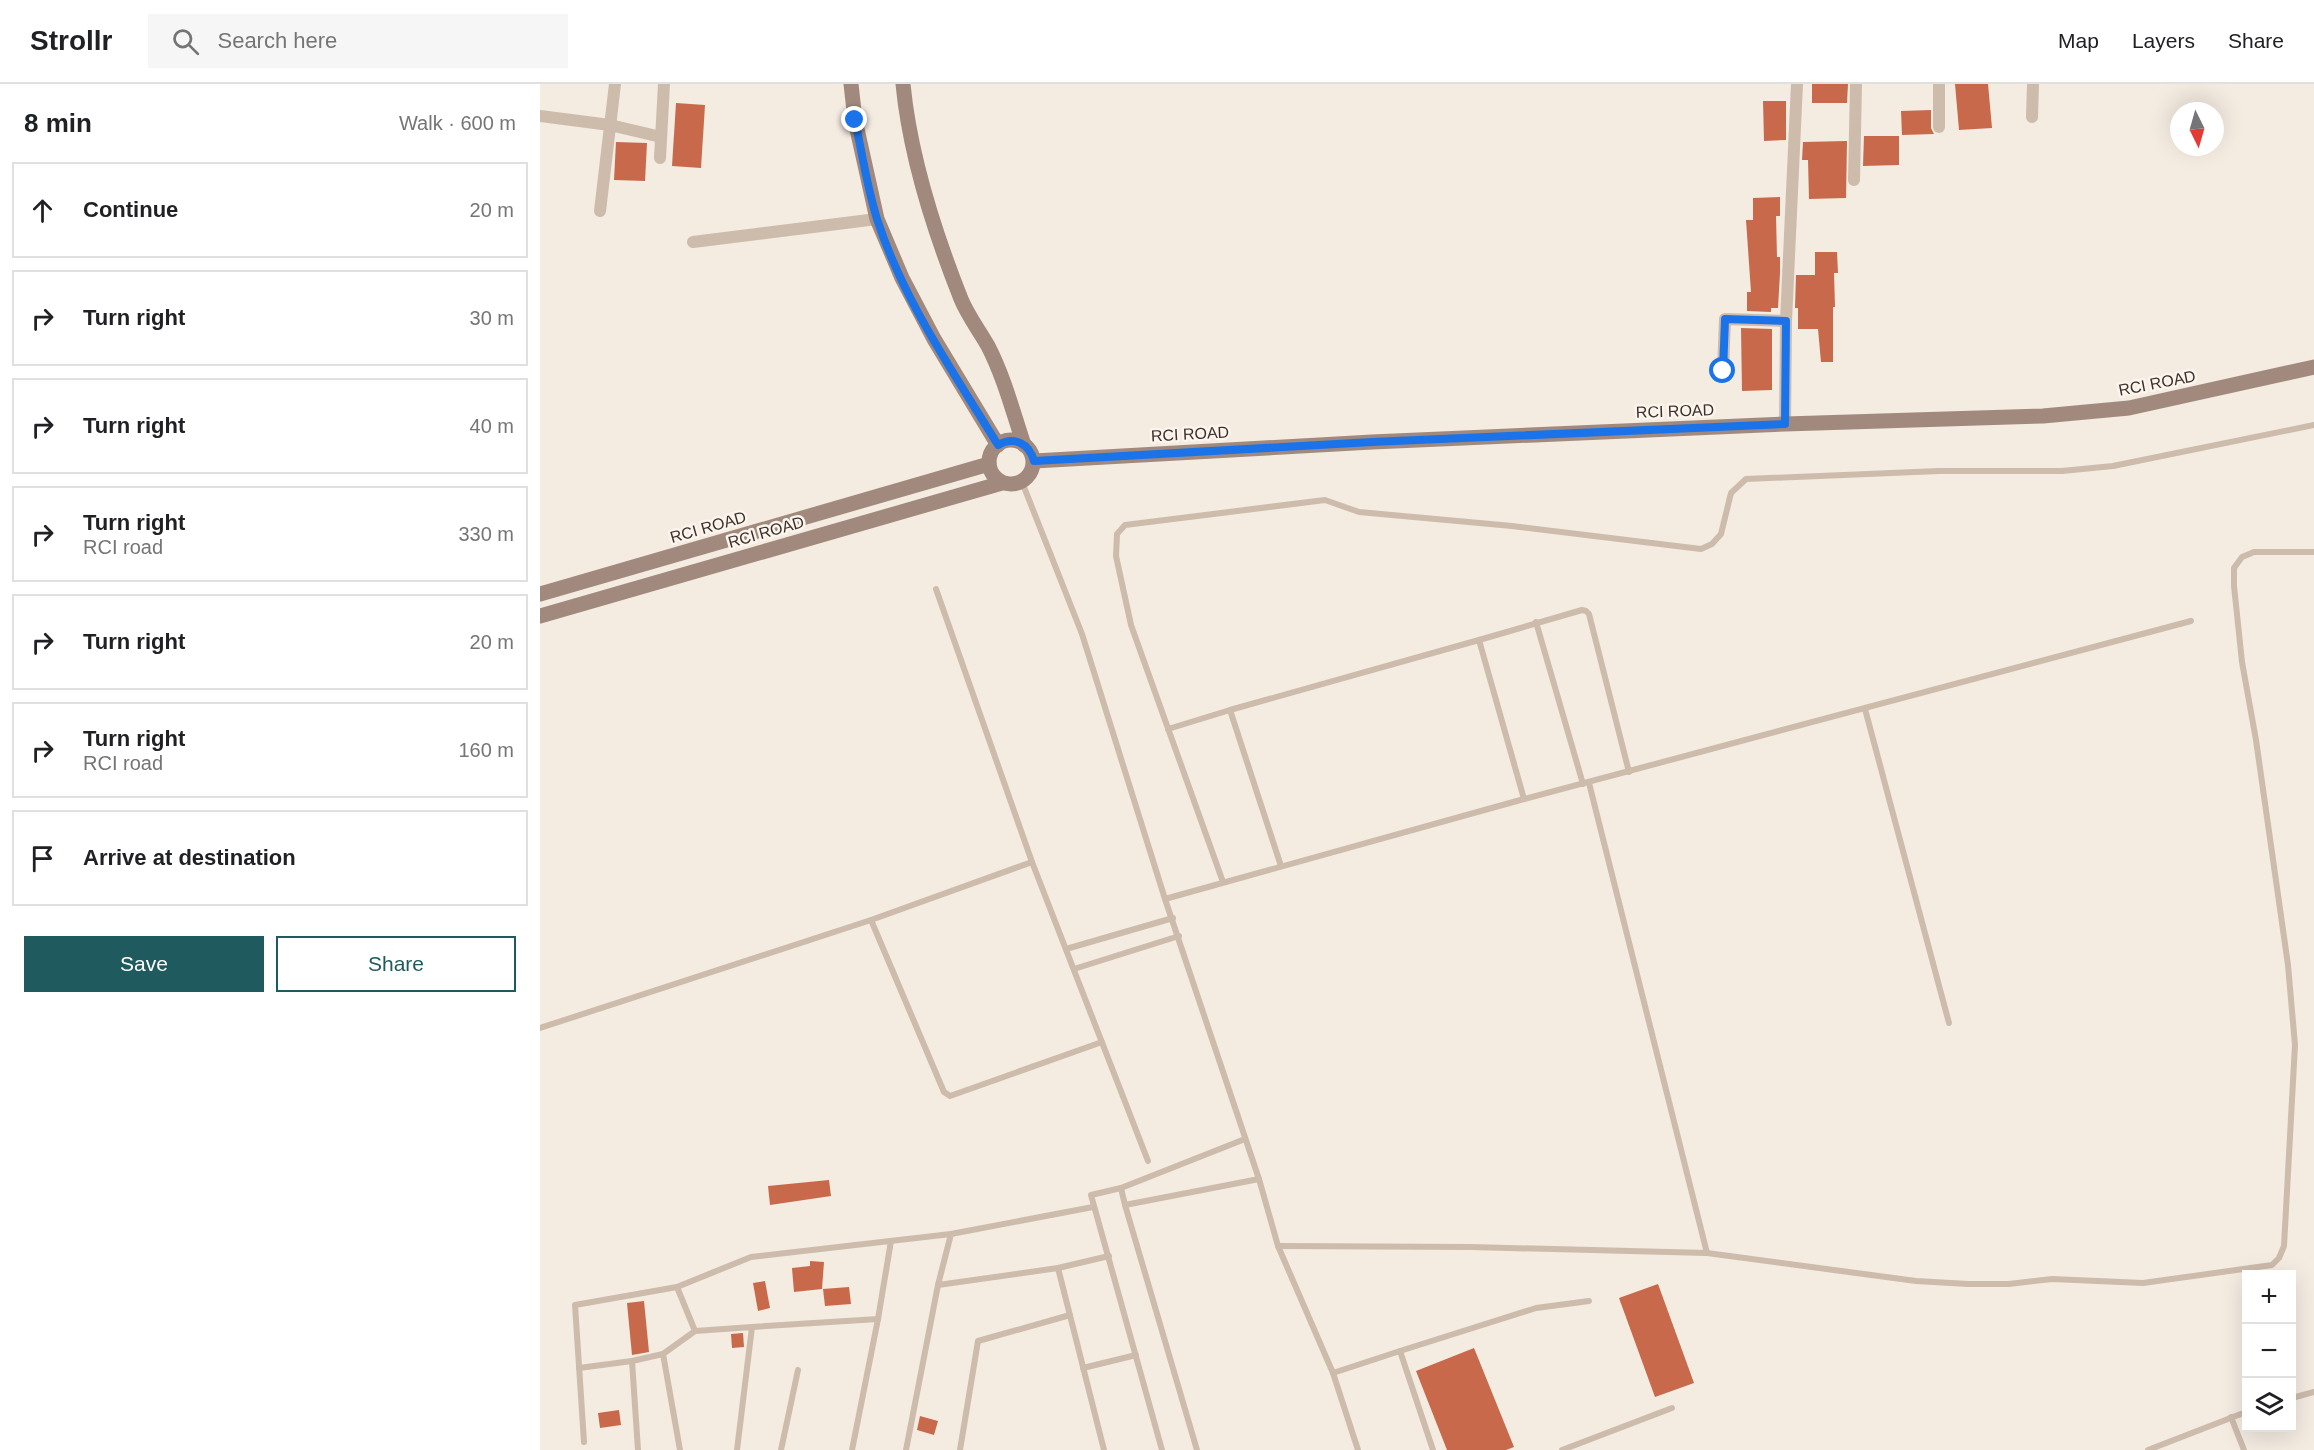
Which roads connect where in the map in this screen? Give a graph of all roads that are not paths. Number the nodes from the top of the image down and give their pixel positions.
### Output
1 (615, 84) edge
2 (664, 84) edge
3 (851, 84) edge
4 (903, 84) edge
5 (1797, 84) edge
6 (1856, 84) edge
7 (1939, 84) edge
8 (2033, 84) edge
9 (540, 116) edge
10 (2032, 117) dead end
11 (610, 125) junction
12 (1939, 127) dead end
13 (661, 137) junction
14 (660, 158) dead end
15 (1854, 180) dead end
16 (600, 211) dead end
17 (877, 219) junction
18 (693, 242) dead end
19 (1786, 321) junction
20 (2314, 367) edge
21 (1723, 371) dead end
22 (1785, 424) junction
23 (2314, 424) edge
24 (998, 445) junction
25 (1024, 445) junction
26 (1034, 461) junction
27 (989, 464) junction
28 (1022, 482) junction
29 (1002, 483) junction
30 (2314, 552) edge
31 (936, 589) dead end
32 (540, 594) edge
33 (540, 616) edge
34 (2191, 621) dead end
35 (1536, 622) junction
36 (1479, 640) junction
37 (1865, 709) junction
38 (1230, 710) junction
39 (1168, 729) junction
40 (1629, 772) junction
41 (1586, 783) junction
42 (1524, 800) junction
43 (1032, 862) junction
44 (1281, 866) junction
45 (1223, 882) junction
46 (1165, 899) junction
47 (1173, 918) junction
48 (871, 920) junction
49 (1179, 936) junction
50 (1066, 949) junction
51 (1074, 969) junction
52 (1949, 1023) dead end
53 (540, 1028) edge
54 (1102, 1042) junction
55 (1245, 1139) junction
56 (1148, 1161) dead end
57 (1258, 1179) junction
58 (1121, 1188) junction
59 (1125, 1205) junction
60 (1094, 1207) junction
61 (951, 1234) junction
62 (891, 1241) junction
63 (1278, 1246) junction
64 (1707, 1253) junction
65 (1109, 1256) junction
66 (1058, 1268) junction
67 (938, 1285) junction
68 (677, 1287) junction
69 (1589, 1300) dead end
70 (1070, 1315) junction
71 (878, 1319) junction
72 (752, 1327) junction
73 (695, 1331) junction
74 (1400, 1351) junction
75 (663, 1354) junction
76 (1136, 1355) junction
77 (632, 1361) junction
78 (579, 1368) junction
79 (1083, 1368) junction
80 (798, 1370) dead end
81 (1333, 1374) junction
82 (2314, 1392) edge
83 (2296, 1397) edge
84 (1672, 1407) dead end
85 (2242, 1414) edge
86 (2231, 1417) junction
87 (584, 1442) dead end
88 (638, 1450) edge
89 (680, 1450) edge
90 (737, 1450) edge
91 (781, 1450) edge
92 (852, 1450) edge
93 (906, 1450) edge
94 (960, 1450) edge
95 (1104, 1450) edge
96 (1161, 1450) edge
97 (1197, 1450) edge
98 (1358, 1450) edge
99 (1433, 1450) edge
100 (1562, 1450) edge
101 (2148, 1450) edge
102 (2244, 1450) edge

1 - 11 street
2 - 13 street
3 - 17 main road
4 - 25 main road
5 - 19 street
6 - 15 street
7 - 12 street
8 - 10 street
9 - 11 street
11 - 13 street
11 - 16 street
13 - 14 street
17 - 18 street
17 - 24 main road
19 - 21 street
19 - 22 street
20 - 22 main road, RCI ROAD
22 - 26 main road, RCI ROAD
23 - 39 lane
24 - 25 main road
24 - 27 main road
25 - 26 main road
26 - 28 main road
27 - 29 main road
27 - 32 main road, RCI ROAD
28 - 29 main road
28 - 46 lane
29 - 33 main road, RCI ROAD
30 - 64 lane
31 - 43 lane
34 - 37 lane
35 - 36 lane
35 - 40 lane
35 - 41 lane
36 - 38 lane
36 - 42 lane
37 - 40 lane
37 - 52 lane
38 - 39 lane
38 - 44 lane
39 - 45 lane
40 - 41 lane
41 - 42 lane
41 - 64 lane
42 - 44 lane
43 - 48 lane
43 - 50 lane
44 - 45 lane
45 - 46 lane
46 - 47 lane
47 - 49 lane
47 - 50 lane
48 - 53 lane
48 - 54 lane
49 - 51 lane
49 - 55 lane
50 - 51 lane
51 - 54 lane
54 - 56 lane
55 - 57 lane
55 - 58 lane
57 - 59 lane
57 - 63 lane
58 - 59 lane
58 - 60 lane
59 - 97 lane
60 - 61 lane
60 - 65 lane
61 - 62 lane
61 - 67 lane
62 - 68 lane
62 - 71 lane
63 - 64 lane
63 - 81 lane
65 - 66 lane
65 - 76 lane
66 - 67 lane
66 - 70 lane
67 - 93 lane
68 - 73 lane
68 - 78 lane
69 - 74 lane
70 - 79 lane
70 - 94 lane
71 - 72 lane
71 - 92 lane
72 - 73 lane
72 - 90 lane
73 - 75 lane
74 - 81 lane
74 - 99 lane
75 - 77 lane
75 - 89 lane
76 - 79 lane
76 - 96 lane
77 - 78 lane
77 - 88 lane
78 - 87 lane
79 - 95 lane
80 - 91 lane
81 - 98 lane
82 - 83 lane
84 - 100 lane
85 - 86 lane
86 - 101 lane
86 - 102 lane

